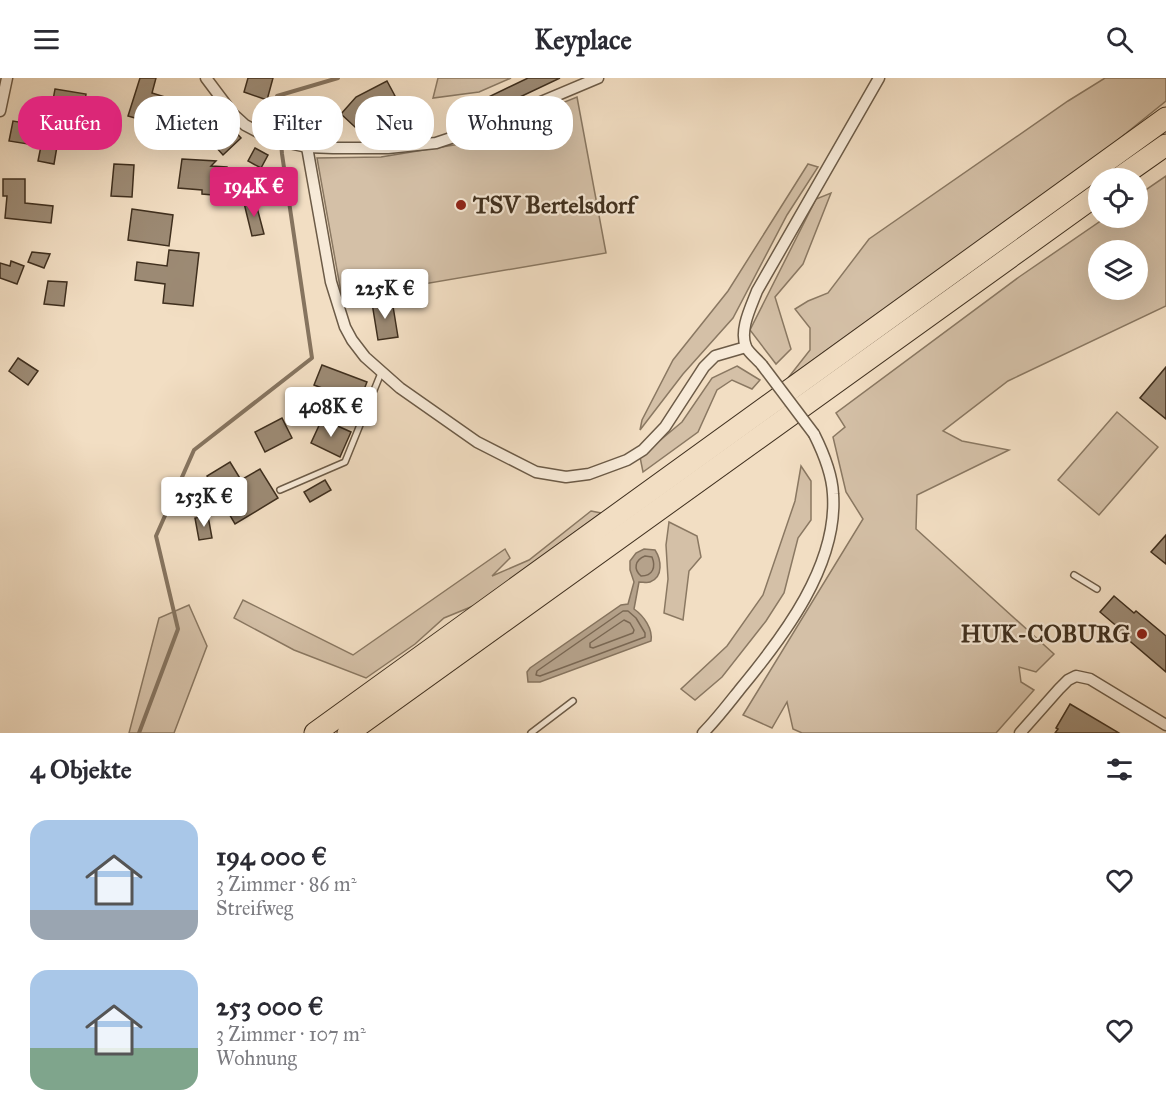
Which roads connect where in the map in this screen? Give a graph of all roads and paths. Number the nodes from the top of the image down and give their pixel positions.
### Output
1 (7, 78) edge
2 (206, 78) edge
3 (598, 78) edge
4 (879, 78) edge
5 (0, 111) edge
6 (1166, 118) edge
7 (252, 129) edge
8 (1166, 145) edge
9 (343, 147) edge
10 (308, 150) edge
11 (1133, 168) edge
12 (1088, 201) edge
13 (746, 347) junction
14 (381, 373) junction
15 (280, 490) dead end
16 (1074, 575) dead end
17 (1097, 589) dead end
18 (573, 701) dead end
19 (1166, 725) edge
20 (315, 733) edge
21 (348, 733) edge
22 (531, 733) edge
23 (703, 733) edge
24 (1020, 733) edge

1 - 5 street
2 - 7 street
3 - 9 street
4 - 13 street
6 - 20 highway
8 - 11 highway
10 - 14 street
12 - 21 highway
13 - 14 street
13 - 23 street, bridge
14 - 15 lane
16 - 17 lane
18 - 22 lane
19 - 24 street

